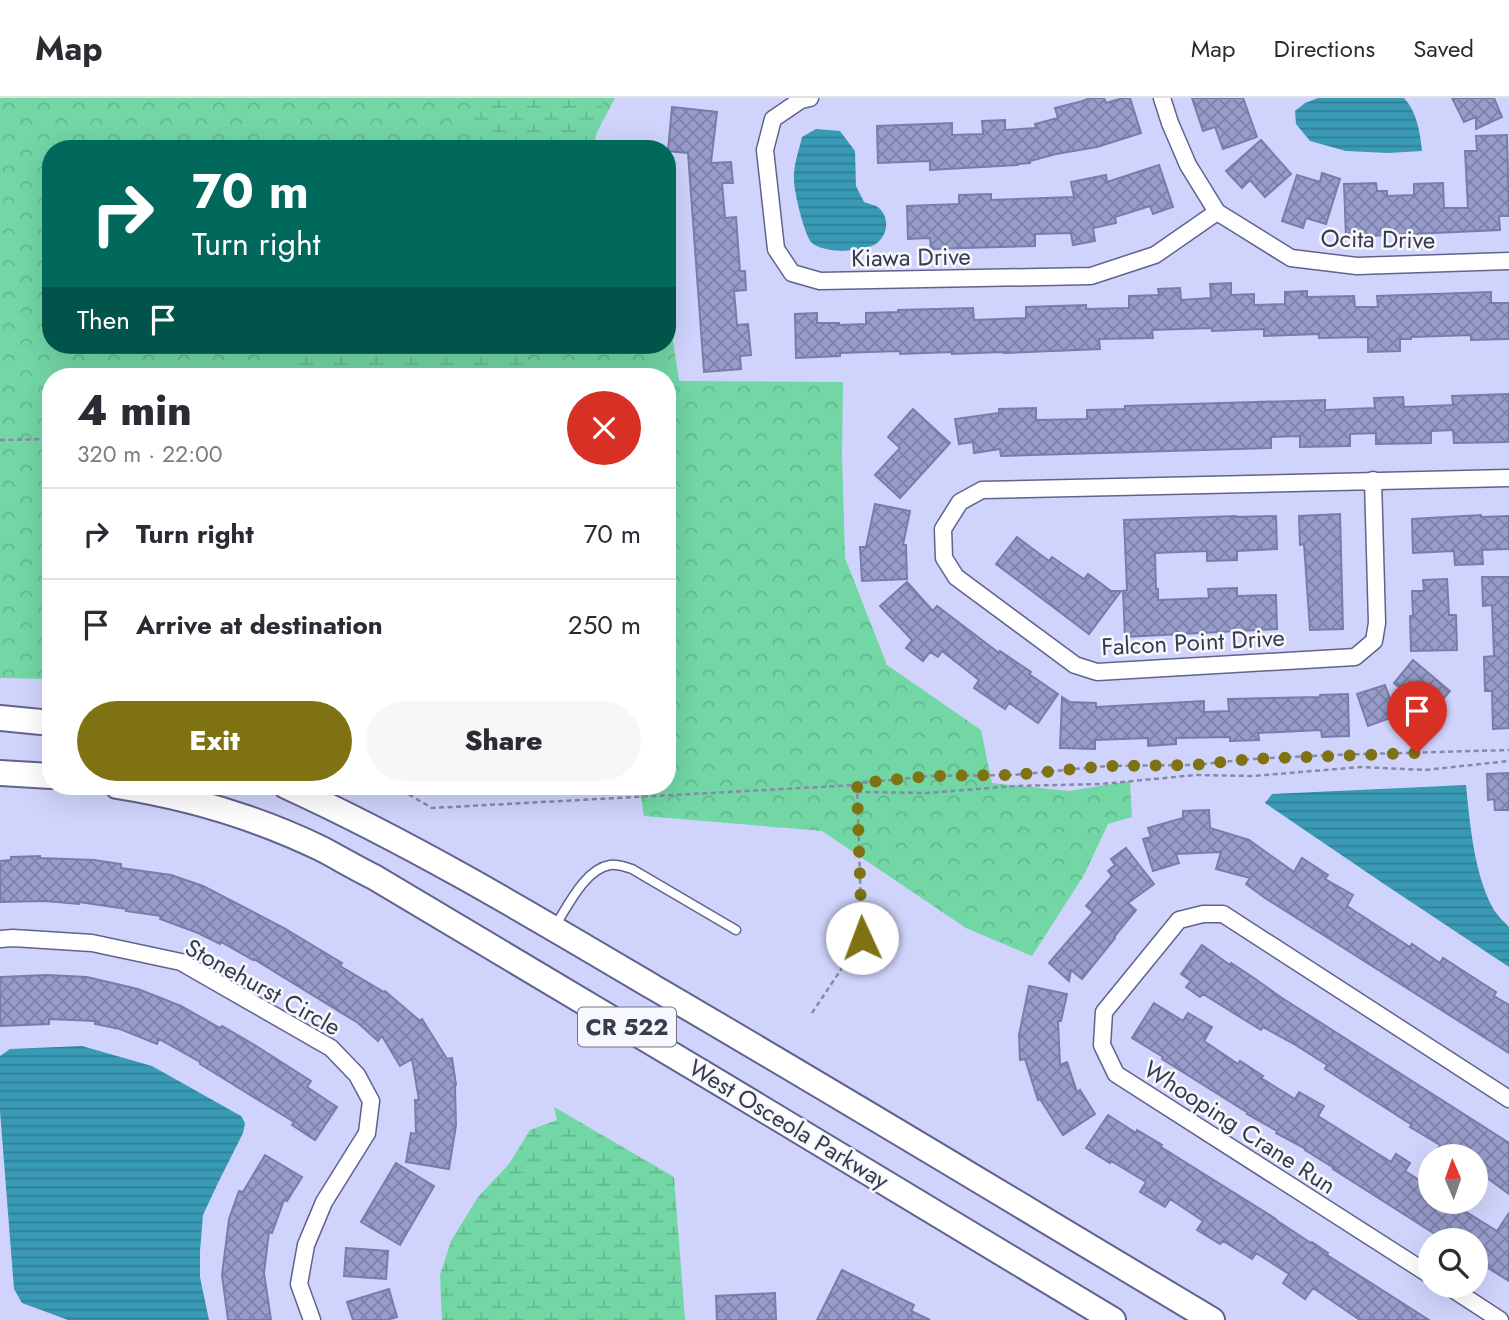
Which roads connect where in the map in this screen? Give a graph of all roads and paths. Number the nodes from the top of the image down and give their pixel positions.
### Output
1 (810, 98) edge
2 (1162, 98) edge
3 (1217, 212) junction
4 (1509, 261) edge
5 (42, 439) edge
6 (0, 440) edge
7 (1509, 478) edge
8 (1373, 480) junction
9 (0, 718) edge
10 (42, 722) edge
11 (1509, 750) edge
12 (1509, 761) edge
13 (0, 773) edge
14 (42, 775) edge
15 (857, 785) junction
16 (857, 792) junction
17 (676, 794) edge
18 (158, 795) edge
19 (306, 795) edge
20 (410, 795) edge
21 (664, 795) edge
22 (553, 928) junction
23 (736, 930) dead end
24 (0, 939) edge
25 (812, 1013) dead end
26 (1509, 1098) edge
27 (1418, 1267) edge
28 (1466, 1298) edge
29 (312, 1320) edge
30 (1113, 1320) edge
31 (1212, 1320) edge
32 (1500, 1320) edge

1 - 3 street, Kiawa Drive
2 - 3 street, Ocita Drive
3 - 4 street, Ocita Drive
5 - 6 path
7 - 8 street, Falcon Point Drive
8 - 8 street, Falcon Point Drive
9 - 10 main road
11 - 15 path
12 - 16 path
13 - 14 main road
15 - 16 path
15 - 17 path
16 - 25 path
18 - 30 main road, West Osceola Parkway / CR 522
19 - 22 main road, West Osceola Parkway / CR 522
20 - 21 path
22 - 23 lane
22 - 31 main road, West Osceola Parkway / CR 522
24 - 29 street, Stonehurst Circle
26 - 27 street, Whooping Crane Run
28 - 32 street

